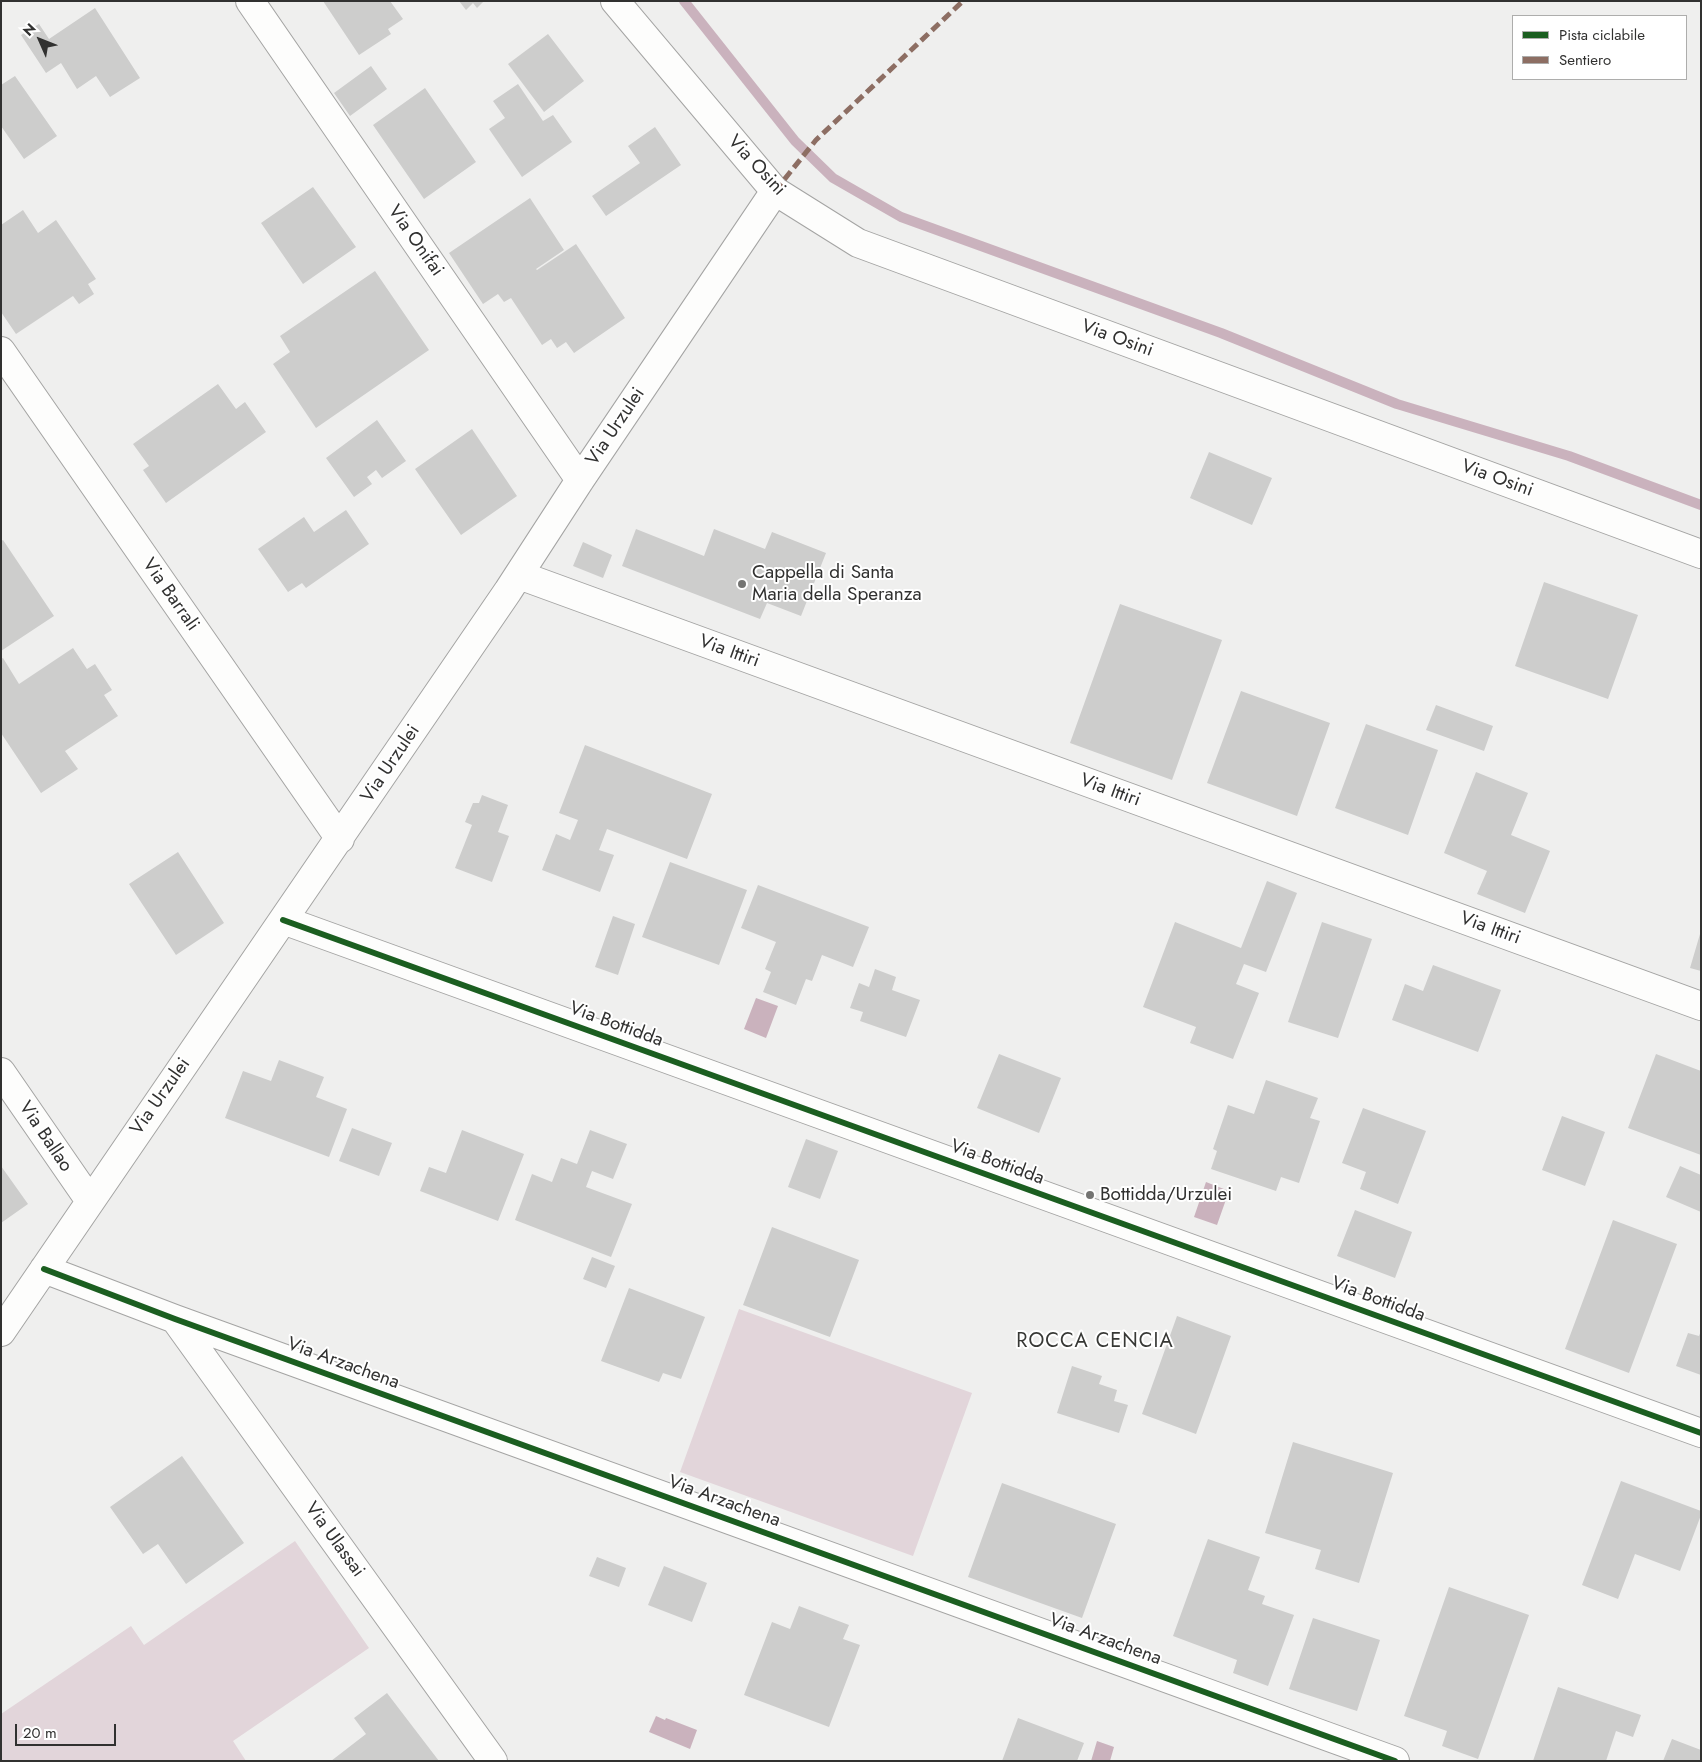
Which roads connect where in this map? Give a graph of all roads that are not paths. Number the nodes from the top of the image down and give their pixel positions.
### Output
1 (250, 1) edge
2 (614, 1) edge
3 (775, 191) junction
4 (1, 351) edge
5 (580, 480) junction
6 (1701, 554) edge
7 (519, 574) junction
8 (340, 839) junction
9 (283, 920) junction
10 (1701, 1006) edge
11 (1, 1072) edge
12 (90, 1201) junction
13 (44, 1269) junction
14 (175, 1319) junction
15 (1, 1332) edge
16 (1701, 1433) edge
17 (493, 1761) edge
18 (1395, 1761) edge

1 - 5 street, Via Onifai
2 - 3 street, Via Osini
3 - 5 street, Via Urzulei
3 - 6 street, Via Osini
4 - 8 street, Via Barrali
5 - 7 street, Via Urzulei
7 - 8 street, Via Urzulei
7 - 10 street, Via Ittiri
8 - 9 street, Via Urzulei
9 - 12 street, Via Urzulei
9 - 16 street, Via Bottidda
11 - 12 street, Via Ballao
12 - 13 street, Via Urzulei
13 - 14 street, Via Arzachena
13 - 15 street, Via Urzulei
14 - 17 street, Via Ulassai
14 - 18 street, Via Arzachena

